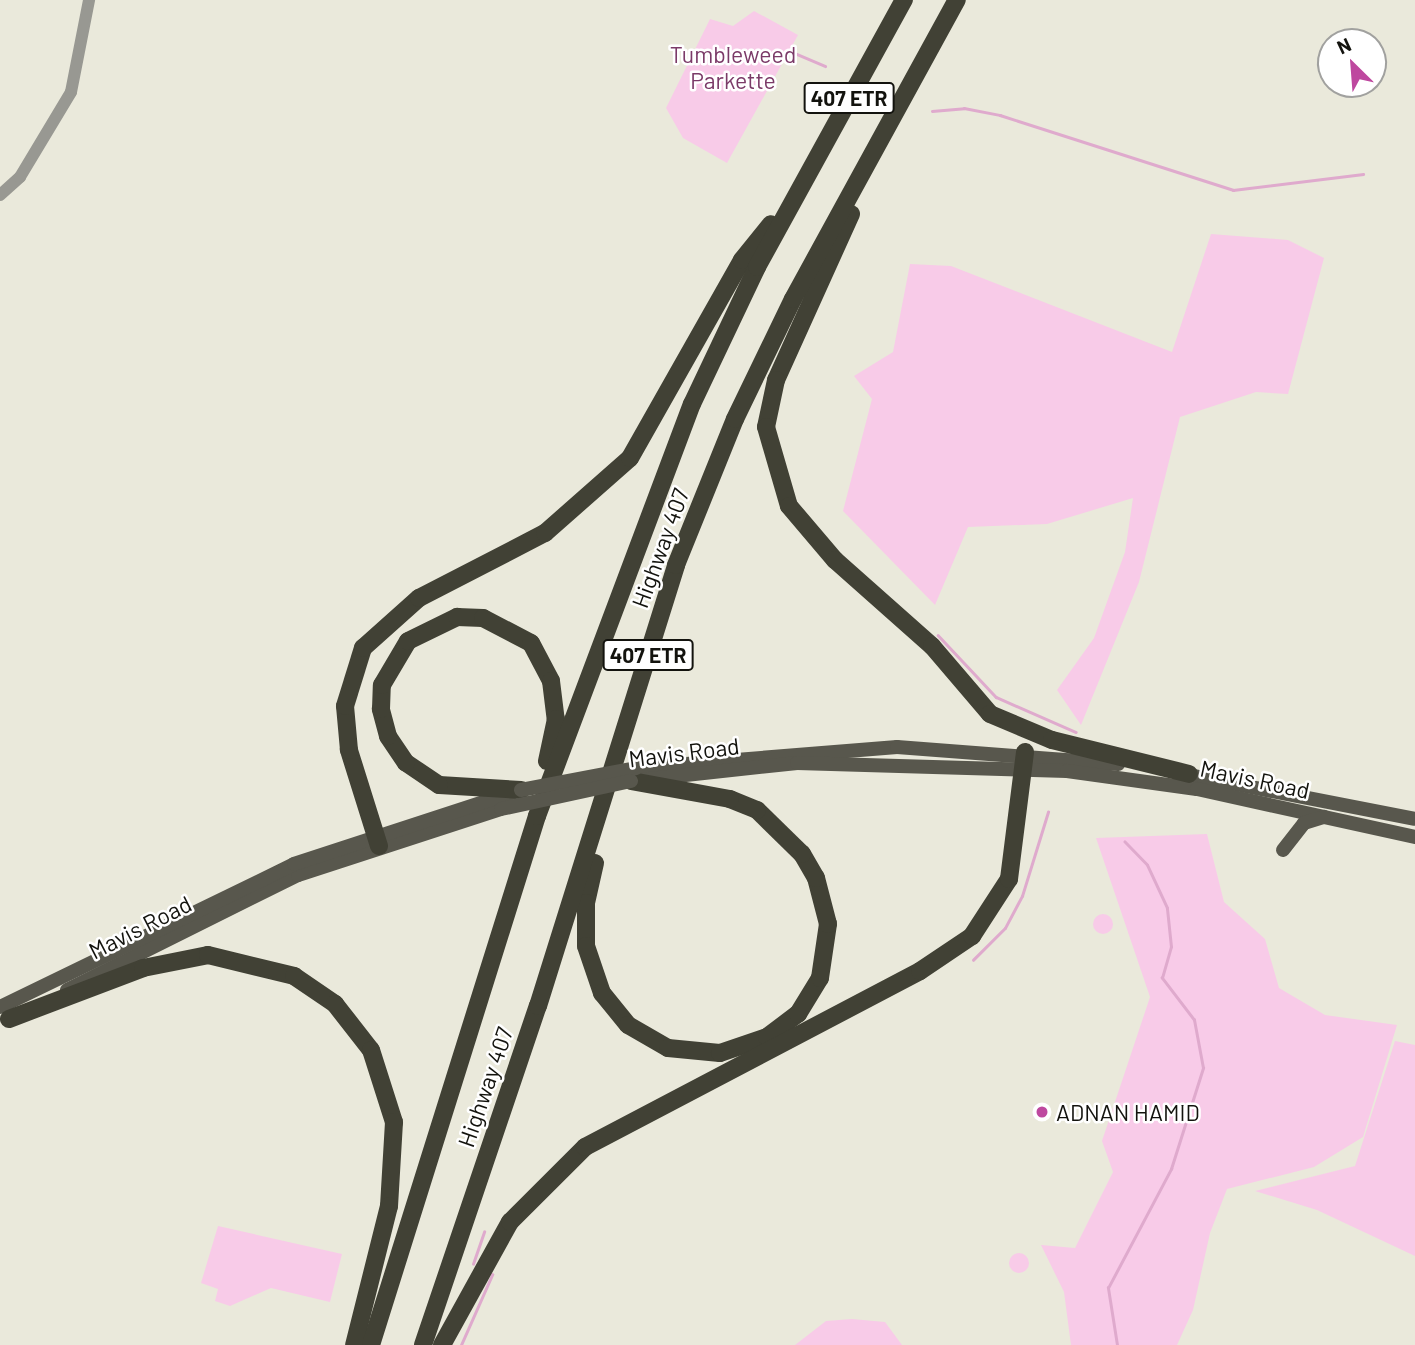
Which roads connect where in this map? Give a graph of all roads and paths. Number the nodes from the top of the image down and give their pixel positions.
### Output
1 (89, 0) edge
2 (904, 0) edge
3 (957, 0) edge
4 (875, 148) junction
5 (795, 194) junction
6 (0, 195) edge
7 (1025, 760) junction
8 (633, 774) junction
9 (1196, 780) junction
10 (521, 790) junction
11 (603, 802) junction
12 (537, 816) junction
13 (1324, 817) junction
14 (1415, 819) edge
15 (1415, 837) edge
16 (377, 839) junction
17 (1283, 850) dead end
18 (3, 1016) edge
19 (354, 1345) edge
20 (372, 1345) edge
21 (423, 1345) edge
22 (442, 1345) edge

1 - 6 street
2 - 5 highway, Highway 407 / 407 ETR
3 - 4 highway, Highway 407 / 407 ETR
4 - 9 highway
4 - 11 highway, Highway 407 / 407 ETR
5 - 12 highway, Highway 407 / 407 ETR
5 - 16 highway
7 - 8 main road, Mavis Road
7 - 9 main road, Mavis Road
7 - 22 highway
8 - 10 main road, Mavis Road, bridge
8 - 11 highway
8 - 16 main road, Mavis Road, bridge
9 - 13 main road, Mavis Road
9 - 14 main road, Mavis Road
10 - 12 highway
10 - 16 main road, Mavis Road
11 - 21 highway, Highway 407 / 407 ETR
12 - 20 highway, Highway 407 / 407 ETR
13 - 15 main road, Mavis Road
13 - 17 main road
16 - 18 main road, Mavis Road
18 - 19 highway

